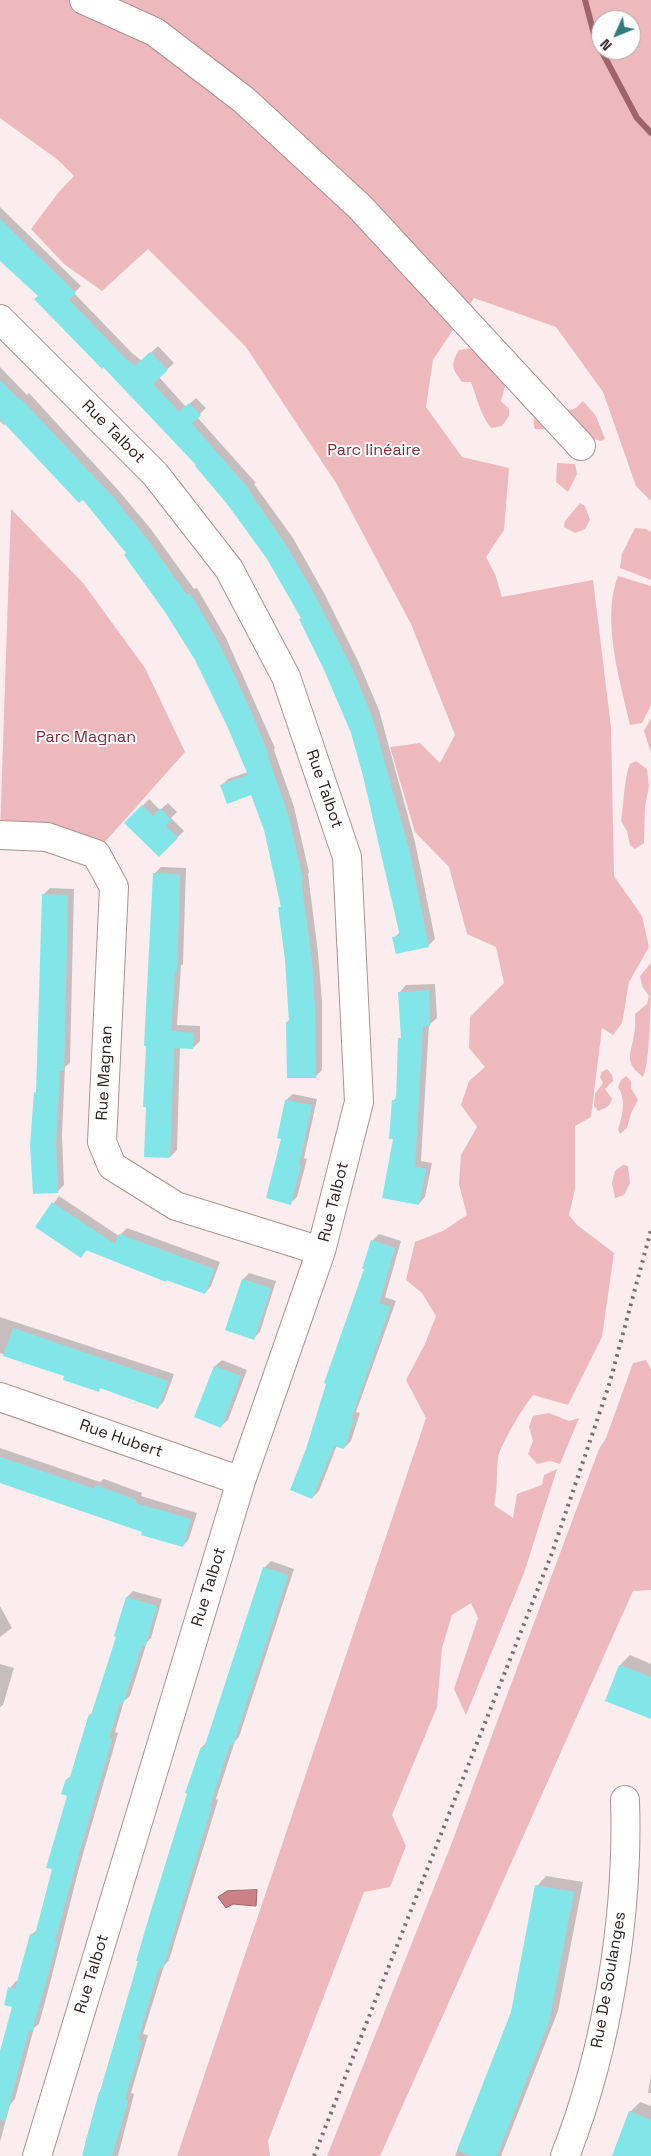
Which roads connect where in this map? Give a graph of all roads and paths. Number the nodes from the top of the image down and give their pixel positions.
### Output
1 (84, 0) edge
2 (0, 319) edge
3 (581, 446) dead end
4 (0, 835) edge
5 (321, 1251) junction
6 (0, 1397) edge
7 (241, 1481) junction
8 (626, 1800) dead end
9 (37, 2156) edge
10 (565, 2156) edge

1 - 3 street
2 - 5 street, Rue Talbot
4 - 5 street, Rue Magnan
5 - 7 street, Rue Talbot
6 - 7 street, Rue Hubert
7 - 9 street, Rue Talbot
8 - 10 street, Rue De Soulanges

